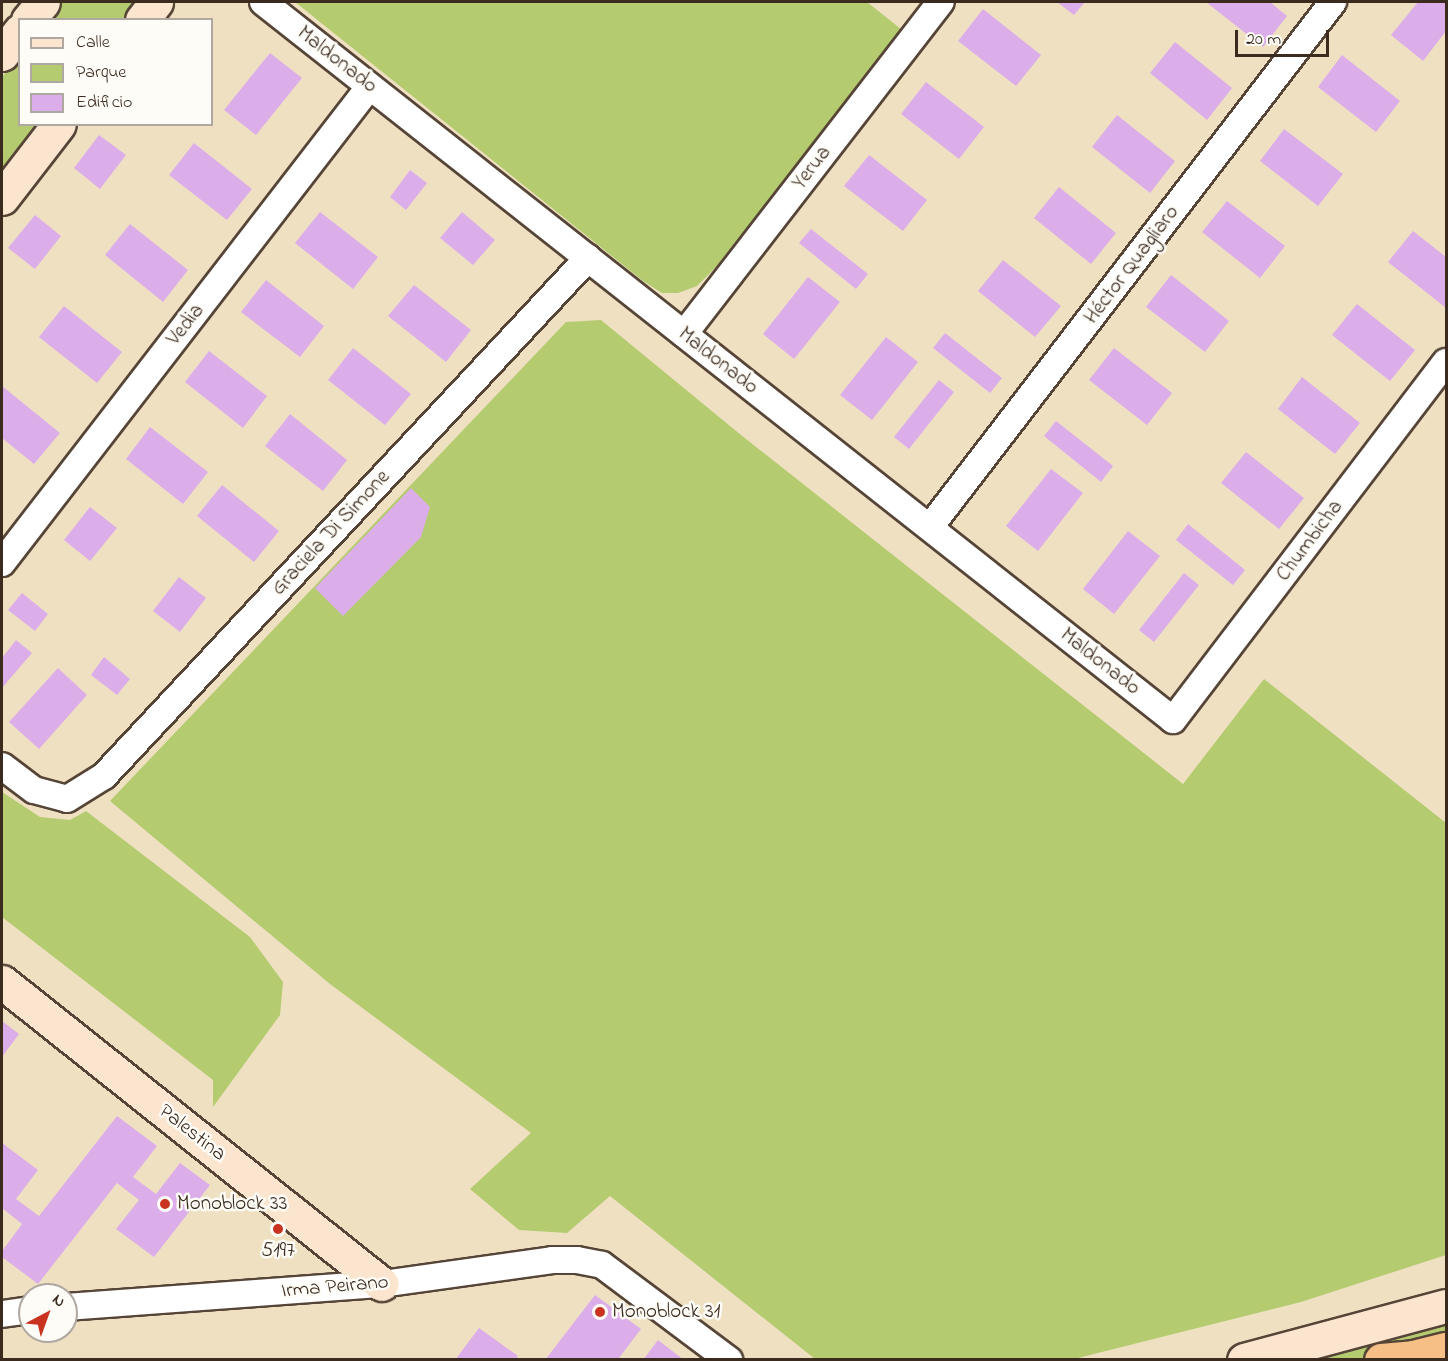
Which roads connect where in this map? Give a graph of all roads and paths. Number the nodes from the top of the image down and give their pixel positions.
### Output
1 (43, 2) edge
2 (156, 2) edge
3 (263, 2) edge
4 (941, 2) edge
5 (1333, 2) edge
6 (30, 18) edge
7 (144, 18) edge
8 (18, 34) edge
9 (2, 54) edge
10 (370, 86) junction
11 (57, 126) edge
12 (2, 198) edge
13 (588, 258) junction
14 (684, 334) junction
15 (1446, 362) edge
16 (930, 527) junction
17 (2, 563) edge
18 (1173, 720) joint
19 (2, 766) edge
20 (2, 982) edge
21 (382, 1284) junction
22 (78, 1306) edge
23 (1446, 1306) edge
24 (18, 1312) edge
25 (2, 1314) edge
26 (1446, 1348) edge
27 (729, 1359) edge
28 (1244, 1359) edge
29 (1381, 1359) edge

1 - 6 street
2 - 7 street
3 - 10 street, Maldonado
4 - 14 street, Yerua
5 - 16 street, Héctor Quagliaro
8 - 9 street
10 - 13 street, Maldonado
10 - 17 street, Vedia
11 - 12 street
13 - 14 street, Maldonado
13 - 19 street, Graciela Di Simone
14 - 16 street, Maldonado
15 - 18 street, Chumbicha
16 - 18 street, Maldonado
20 - 21 street, Palestina
21 - 22 street, Irma Peirano
21 - 27 street, Irma Peirano
23 - 28 street
24 - 25 street
26 - 29 highway

